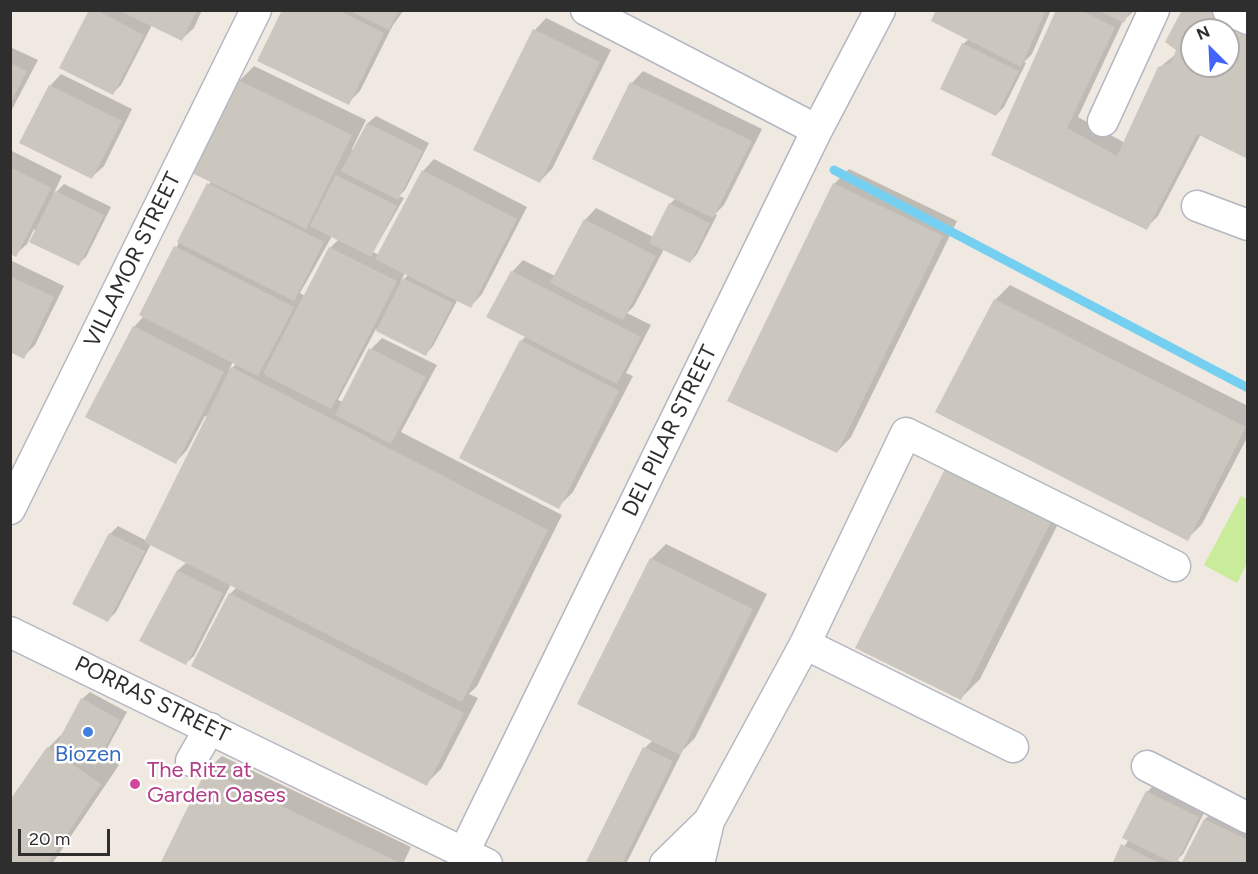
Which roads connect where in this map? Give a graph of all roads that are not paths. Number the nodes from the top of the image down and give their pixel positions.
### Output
1 (256, 10) edge
2 (586, 10) edge
3 (880, 10) edge
4 (1154, 10) edge
5 (1228, 10) edge
6 (1248, 19) edge
7 (1103, 121) dead end
8 (818, 130) junction
9 (1197, 206) dead end
10 (1248, 225) edge
11 (10, 509) edge
12 (1175, 566) dead end
13 (10, 632) edge
14 (805, 644) junction
15 (210, 728) junction
16 (1013, 747) dead end
17 (191, 761) dead end
18 (1147, 766) dead end
19 (1248, 818) edge
20 (709, 821) junction
21 (476, 858) edge
22 (665, 864) edge
23 (699, 864) edge

1 - 11 street, VILLAMOR STREET
2 - 8 street
3 - 8 street, DEL PILAR STREET
4 - 7 street
5 - 6 street
8 - 21 street, DEL PILAR STREET
9 - 10 street
12 - 14 street
13 - 15 street, PORRAS STREET
14 - 16 street
14 - 20 street
15 - 17 street
15 - 21 street, PORRAS STREET
18 - 19 street
20 - 22 street
20 - 23 street

